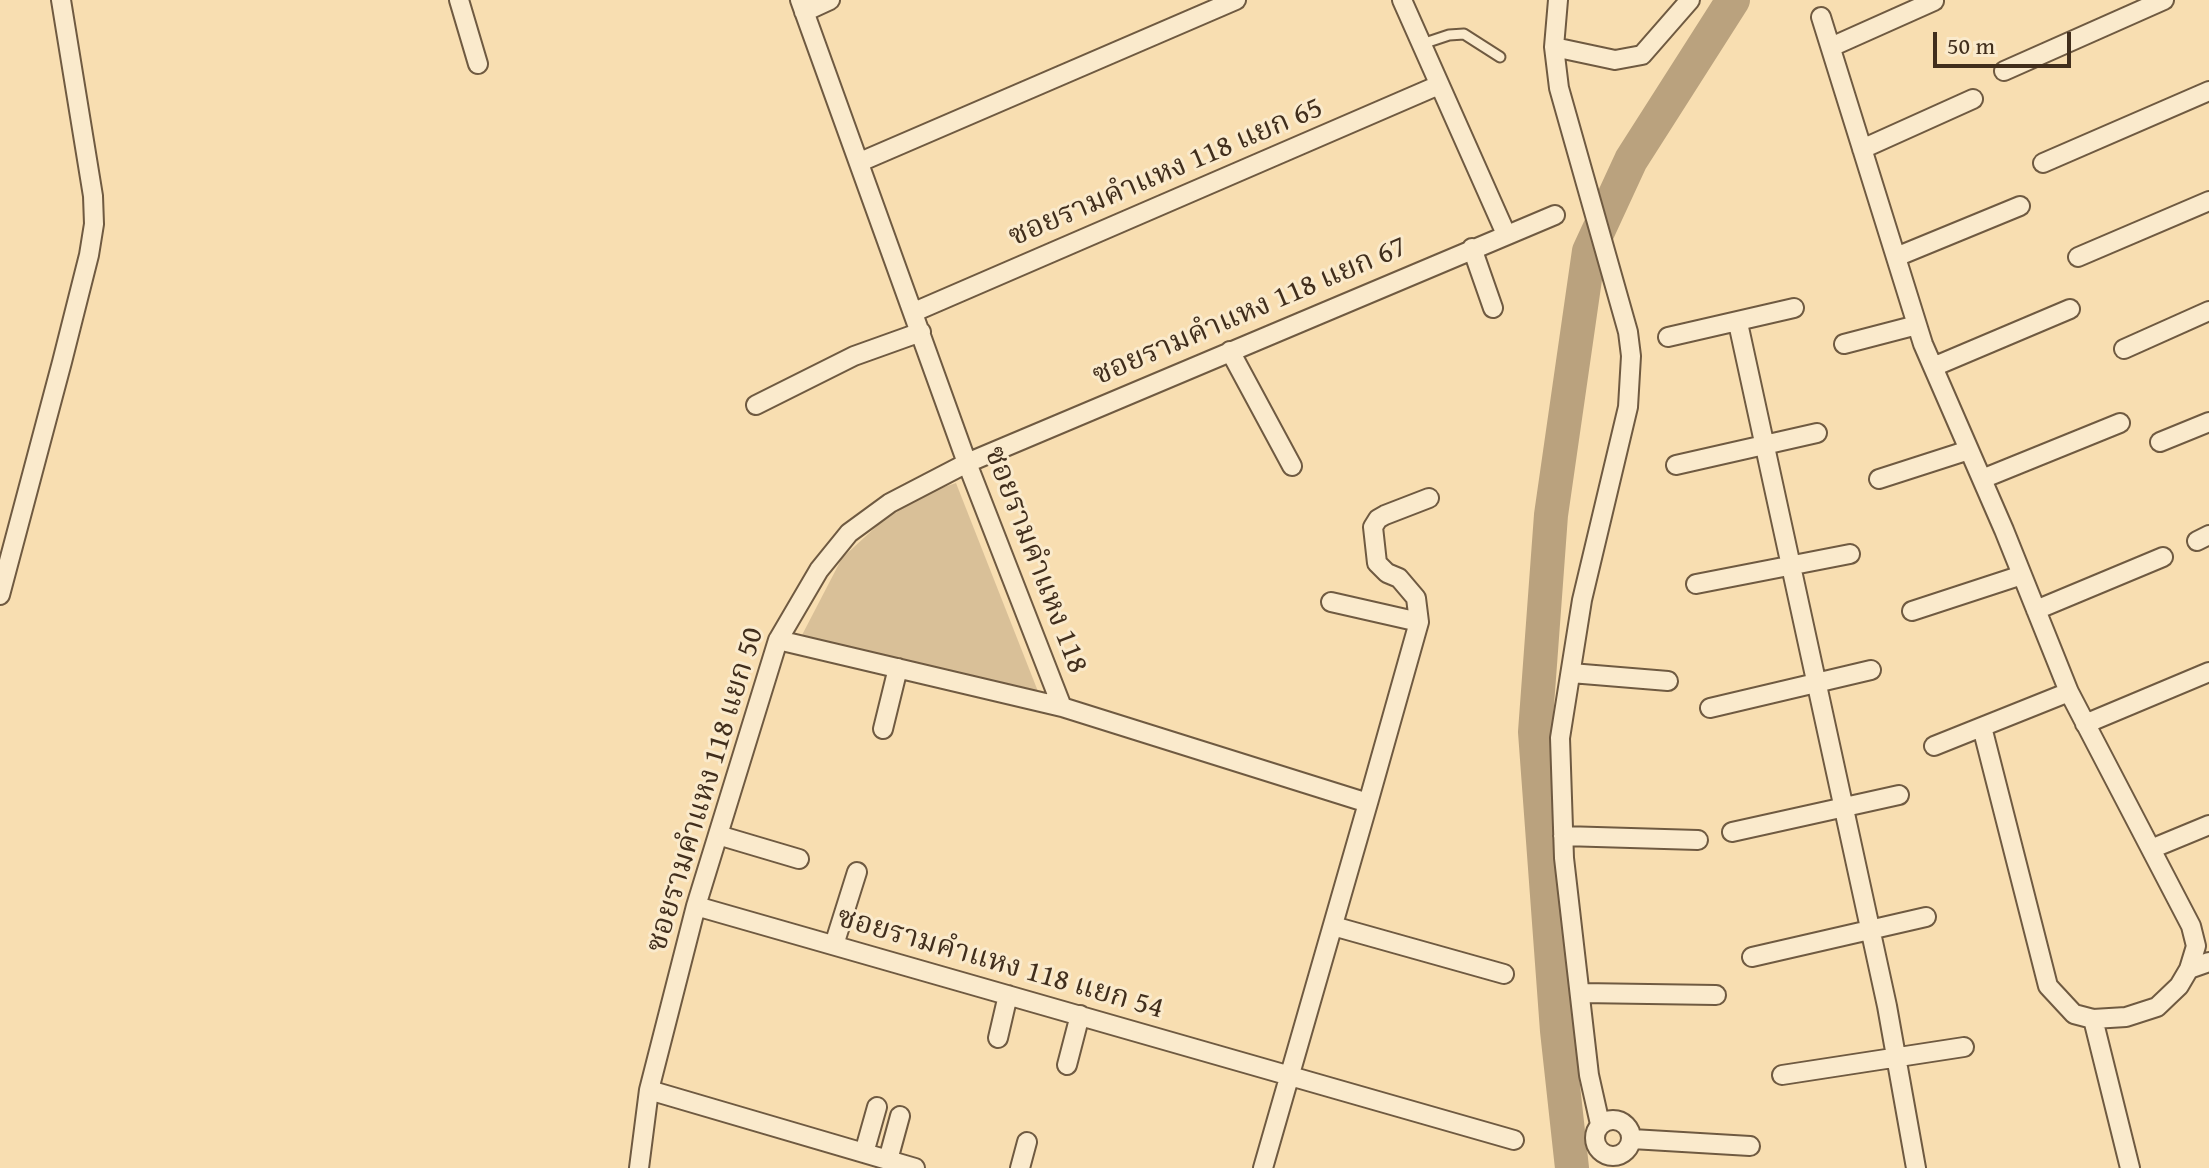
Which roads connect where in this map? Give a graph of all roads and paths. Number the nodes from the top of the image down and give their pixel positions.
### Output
1 (61, 0) edge
2 (459, 0) edge
3 (830, 0) edge
4 (1236, 0) edge
5 (1402, 0) edge
6 (1558, 0) edge
7 (1690, 0) edge
8 (2164, 0) edge
9 (1934, 1) edge
10 (802, 6) edge
11 (1821, 17) dead end
12 (1422, 44) junction
13 (1554, 47) junction
14 (1831, 47) junction
15 (1500, 57) dead end
16 (478, 64) dead end
17 (2004, 71) dead end
18 (1439, 85) junction
19 (2209, 91) edge
20 (1973, 99) dead end
21 (1862, 149) junction
22 (860, 162) junction
23 (2043, 163) dead end
24 (2209, 201) edge
25 (2020, 206) dead end
26 (1555, 215) dead end
27 (1506, 234) junction
28 (1472, 248) junction
29 (1896, 257) junction
30 (2078, 257) dead end
31 (1493, 308) dead end
32 (1794, 308) dead end
33 (2070, 309) dead end
34 (2209, 311) edge
35 (914, 312) junction
36 (1738, 323) junction
37 (1917, 325) junction
38 (921, 332) junction
39 (1668, 337) dead end
40 (1844, 344) dead end
41 (2124, 349) dead end
42 (1230, 351) junction
43 (1933, 367) junction
44 (756, 405) dead end
45 (2209, 422) edge
46 (2120, 423) dead end
47 (1817, 433) dead end
48 (2160, 442) dead end
49 (1765, 445) junction
50 (1969, 450) junction
51 (967, 463) junction
52 (1676, 465) dead end
53 (1292, 466) dead end
54 (1879, 479) dead end
55 (1982, 479) junction
56 (1429, 498) dead end
57 (1850, 554) dead end
58 (2163, 557) dead end
59 (1791, 565) junction
60 (2022, 575) junction
61 (1696, 584) dead end
62 (0, 595) edge
63 (1331, 602) dead end
64 (2036, 610) junction
65 (1912, 611) dead end
66 (1419, 622) junction
67 (778, 640) junction
68 (898, 668) junction
69 (1871, 670) dead end
70 (2209, 672) edge
71 (1571, 673) junction
72 (1668, 681) dead end
73 (1817, 683) junction
74 (2069, 692) junction
75 (1062, 707) junction
76 (1710, 708) dead end
77 (2085, 724) junction
78 (1982, 727) junction
79 (883, 729) dead end
80 (1934, 746) dead end
81 (1899, 795) dead end
82 (1368, 803) junction
83 (1844, 807) junction
84 (2209, 825) edge
85 (1732, 832) dead end
86 (718, 835) junction
87 (1563, 836) junction
88 (1698, 840) dead end
89 (2151, 849) junction
90 (799, 859) dead end
91 (857, 872) dead end
92 (696, 906) junction
93 (1926, 917) dead end
94 (1333, 926) junction
95 (1870, 929) junction
96 (834, 945) junction
97 (1752, 957) dead end
98 (2209, 962) edge
99 (2189, 969) junction
100 (1504, 974) dead end
101 (1581, 993) junction
102 (1008, 995) junction
103 (1716, 995) dead end
104 (1080, 1015) junction
105 (2093, 1019) junction
106 (998, 1038) dead end
107 (1964, 1047) dead end
108 (1896, 1057) junction
109 (1067, 1065) dead end
110 (1288, 1075) junction
111 (1782, 1075) dead end
112 (649, 1090) junction
113 (877, 1107) dead end
114 (900, 1116) dead end
115 (1600, 1124) junction
116 (1632, 1139) junction
117 (1514, 1140) dead end
118 (1027, 1142) dead end
119 (1750, 1146) dead end
120 (864, 1153) junction
121 (888, 1160) junction
122 (1599, 1160) edge
123 (639, 1168) edge
124 (915, 1168) edge
125 (1020, 1168) edge
126 (1263, 1168) edge
127 (1916, 1168) edge
128 (2130, 1168) edge

1 - 62 street
2 - 16 street
3 - 10 street
4 - 22 street
5 - 12 street
6 - 13 street
7 - 13 street
8 - 17 street
9 - 14 street
10 - 22 street, ซอยรามคำแหง 118
11 - 14 street
12 - 15 lane
12 - 18 street
13 - 71 street
14 - 21 street
18 - 27 street
18 - 35 street, ซอยรามคำแหง 118 แยก 65
19 - 23 street
20 - 21 street
21 - 29 street
22 - 35 street, ซอยรามคำแหง 118
24 - 30 street
25 - 29 street
26 - 27 street, ซอยรามคำแหง 118 แยก 67
27 - 28 street, ซอยรามคำแหง 118 แยก 67
28 - 31 street
28 - 42 street, ซอยรามคำแหง 118 แยก 67
29 - 37 street
32 - 36 street
33 - 43 street
34 - 41 street
35 - 38 street, ซอยรามคำแหง 118
36 - 39 street
36 - 49 street
37 - 40 street
37 - 43 street
38 - 44 street
38 - 51 street, ซอยรามคำแหง 118
42 - 51 street, ซอยรามคำแหง 118 แยก 67
42 - 53 street
43 - 50 street
45 - 48 street
46 - 55 street
47 - 49 street
49 - 52 street
49 - 59 street
50 - 54 street
50 - 55 street
51 - 67 street, ซอยรามคำแหง 118 แยก 50
51 - 75 street, ซอยรามคำแหง 118
55 - 60 street
56 - 66 street
57 - 59 street
58 - 64 street
59 - 61 street
59 - 73 street
60 - 64 street
60 - 65 street
63 - 66 street
64 - 74 street
66 - 82 street
67 - 68 street
67 - 86 street, ซอยรามคำแหง 118 แยก 50
68 - 75 street
68 - 79 street
69 - 73 street
70 - 77 street
71 - 72 street
71 - 87 street
73 - 76 street
73 - 83 street
74 - 77 street
74 - 78 street
75 - 82 street, ซอยรามคำแหง 118
77 - 89 street
78 - 80 street
78 - 105 street
81 - 83 street
82 - 94 street
83 - 85 street
83 - 95 street
84 - 89 street
86 - 90 street
86 - 92 street, ซอยรามคำแหง 118 แยก 50
87 - 88 street
87 - 101 street
89 - 99 street
91 - 96 street
92 - 96 street, ซอยรามคำแหง 118 แยก 54
92 - 112 street, ซอยรามคำแหง 118 แยก 50
93 - 95 street
94 - 100 street
94 - 110 street
95 - 97 street
95 - 108 street
96 - 102 street, ซอยรามคำแหง 118 แยก 54
98 - 99 street
99 - 105 street
101 - 103 street
101 - 115 street
102 - 104 street, ซอยรามคำแหง 118 แยก 54
102 - 106 street
104 - 109 street
104 - 110 street, ซอยรามคำแหง 118 แยก 54
105 - 128 street
107 - 108 street
108 - 111 street
108 - 127 street
110 - 117 street, ซอยรามคำแหง 118 แยก 54
110 - 126 street
112 - 120 street
112 - 123 street, ซอยรามคำแหง 118 แยก 50
113 - 120 street
114 - 121 street
115 - 116 street
115 - 122 street
116 - 119 street
116 - 122 street
118 - 125 street
120 - 121 street
121 - 124 street

